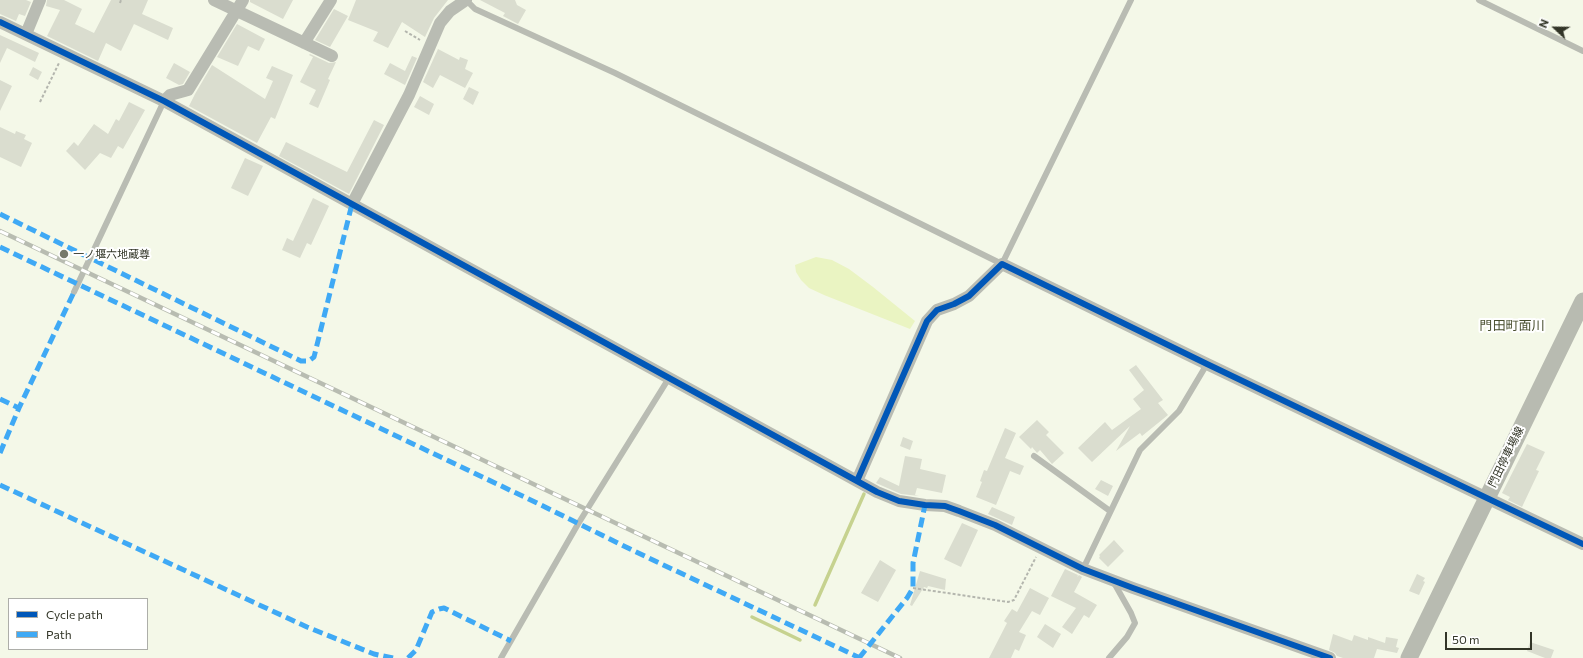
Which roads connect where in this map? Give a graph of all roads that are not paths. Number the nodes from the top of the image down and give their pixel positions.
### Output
1 (40, 0) edge
2 (214, 0) edge
3 (243, 0) edge
4 (331, 0) edge
5 (466, 0) edge
6 (1131, 0) edge
7 (1479, 0) edge
8 (236, 11) junction
9 (0, 22) edge
10 (26, 34) junction
11 (304, 43) junction
12 (1583, 51) edge
13 (332, 56) dead end
14 (164, 102) junction
15 (352, 204) junction
16 (1002, 264) junction
17 (74, 292) dead end
18 (1583, 301) edge
19 (1207, 364) junction
20 (668, 378) junction
21 (1034, 456) dead end
22 (856, 481) junction
23 (1486, 498) junction
24 (1110, 511) junction
25 (1583, 544) edge
26 (1083, 569) junction
27 (1112, 580) junction
28 (501, 658) edge
29 (1109, 658) edge
30 (1330, 658) edge
31 (1409, 658) edge

1 - 10 street
2 - 8 street
3 - 8 street
4 - 11 street
5 - 15 street
5 - 16 lane
6 - 16 lane
7 - 12 lane
8 - 11 street
8 - 14 street
9 - 10 street
10 - 14 street
11 - 13 street
14 - 15 street
14 - 17 lane
15 - 20 street
16 - 19 street
16 - 22 street
18 - 23 main road, 門田停車場線
19 - 23 street
19 - 24 lane
20 - 22 street
20 - 28 lane
21 - 24 lane
22 - 26 street
23 - 25 street
23 - 31 main road, 門田停車場線
24 - 26 lane
26 - 27 street
27 - 29 lane
27 - 30 street

